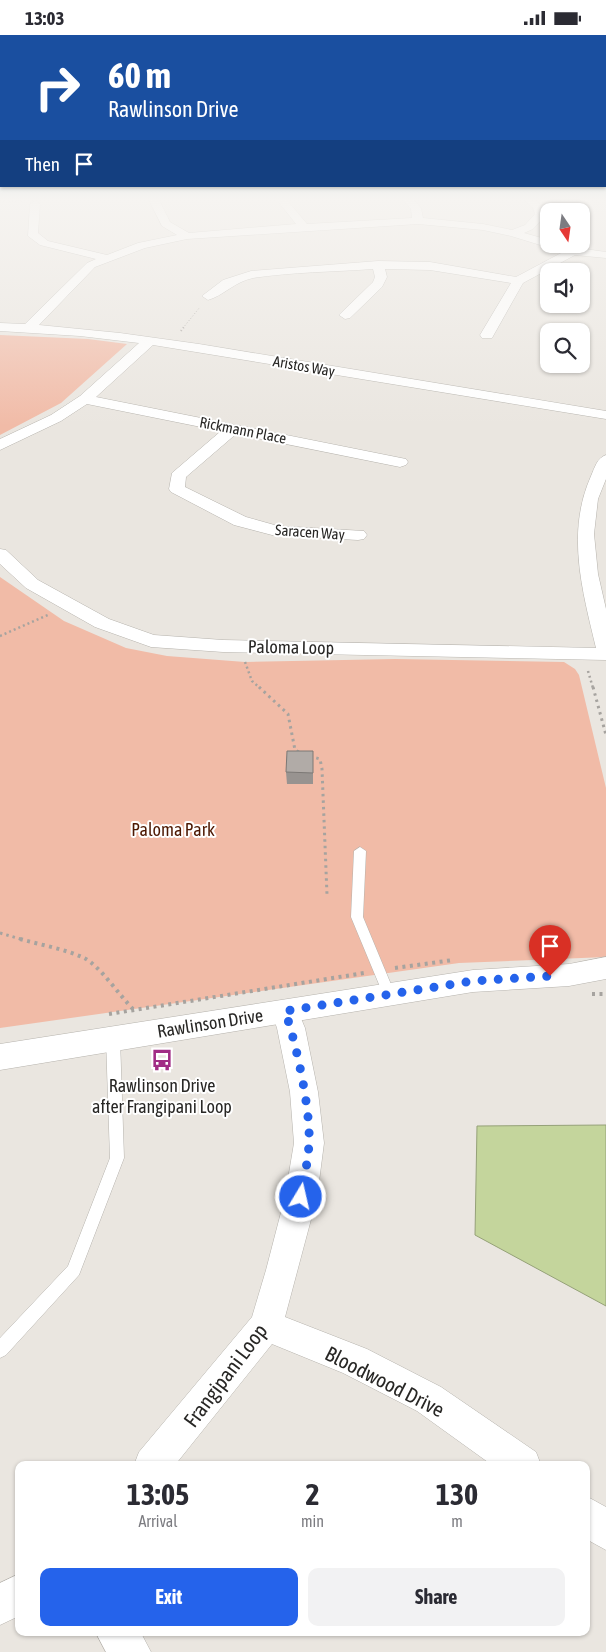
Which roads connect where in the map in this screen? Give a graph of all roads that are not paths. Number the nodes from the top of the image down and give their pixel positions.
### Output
1 (81, 275) edge
2 (250, 275) edge
3 (381, 275) edge
4 (485, 275) edge
5 (528, 275) edge
6 (518, 281) junction
7 (208, 296) road end
8 (345, 315) dead end
9 (0, 327) edge
10 (29, 327) junction
11 (487, 335) dead end
12 (149, 341) junction
13 (85, 399) junction
14 (606, 415) edge
15 (233, 429) junction
16 (0, 445) edge
17 (606, 460) edge
18 (400, 462) dead end
19 (598, 501) edge
20 (358, 535) dead end
21 (0, 554) edge
22 (606, 648) edge
23 (606, 654) edge
24 (360, 851) dead end
25 (606, 968) edge
26 (569, 975) junction
27 (606, 979) edge
28 (389, 994) junction
29 (285, 1011) junction
30 (113, 1039) junction
31 (0, 1057) edge
32 (266, 1325) junction
33 (0, 1350) edge
34 (155, 1461) edge
35 (517, 1461) edge
36 (590, 1518) edge
37 (606, 1531) edge
38 (15, 1596) edge
39 (0, 1605) edge
40 (118, 1636) edge
41 (131, 1652) edge

1 - 10 street
2 - 7 street
3 - 8 street
4 - 6 street
5 - 6 street
6 - 11 street
9 - 10 street, Aristos Way
10 - 12 street, Aristos Way
12 - 13 street
12 - 14 street, Aristos Way
13 - 15 street, Rickmann Place
13 - 16 street
15 - 18 street, Rickmann Place
15 - 20 street, Saracen Way
17 - 19 street
19 - 22 street
21 - 23 street, Paloma Loop
24 - 28 lane
25 - 26 street, Rawlinson Drive
26 - 27 street, Rawlinson Drive
26 - 28 street, Rawlinson Drive
28 - 29 street, Rawlinson Drive
29 - 30 street, Rawlinson Drive
29 - 32 street, Frangipani Loop
30 - 31 street, Rawlinson Drive
30 - 33 lane
32 - 34 street, Frangipani Loop
32 - 35 street, Bloodwood Drive
36 - 37 street
38 - 39 street
40 - 41 street

